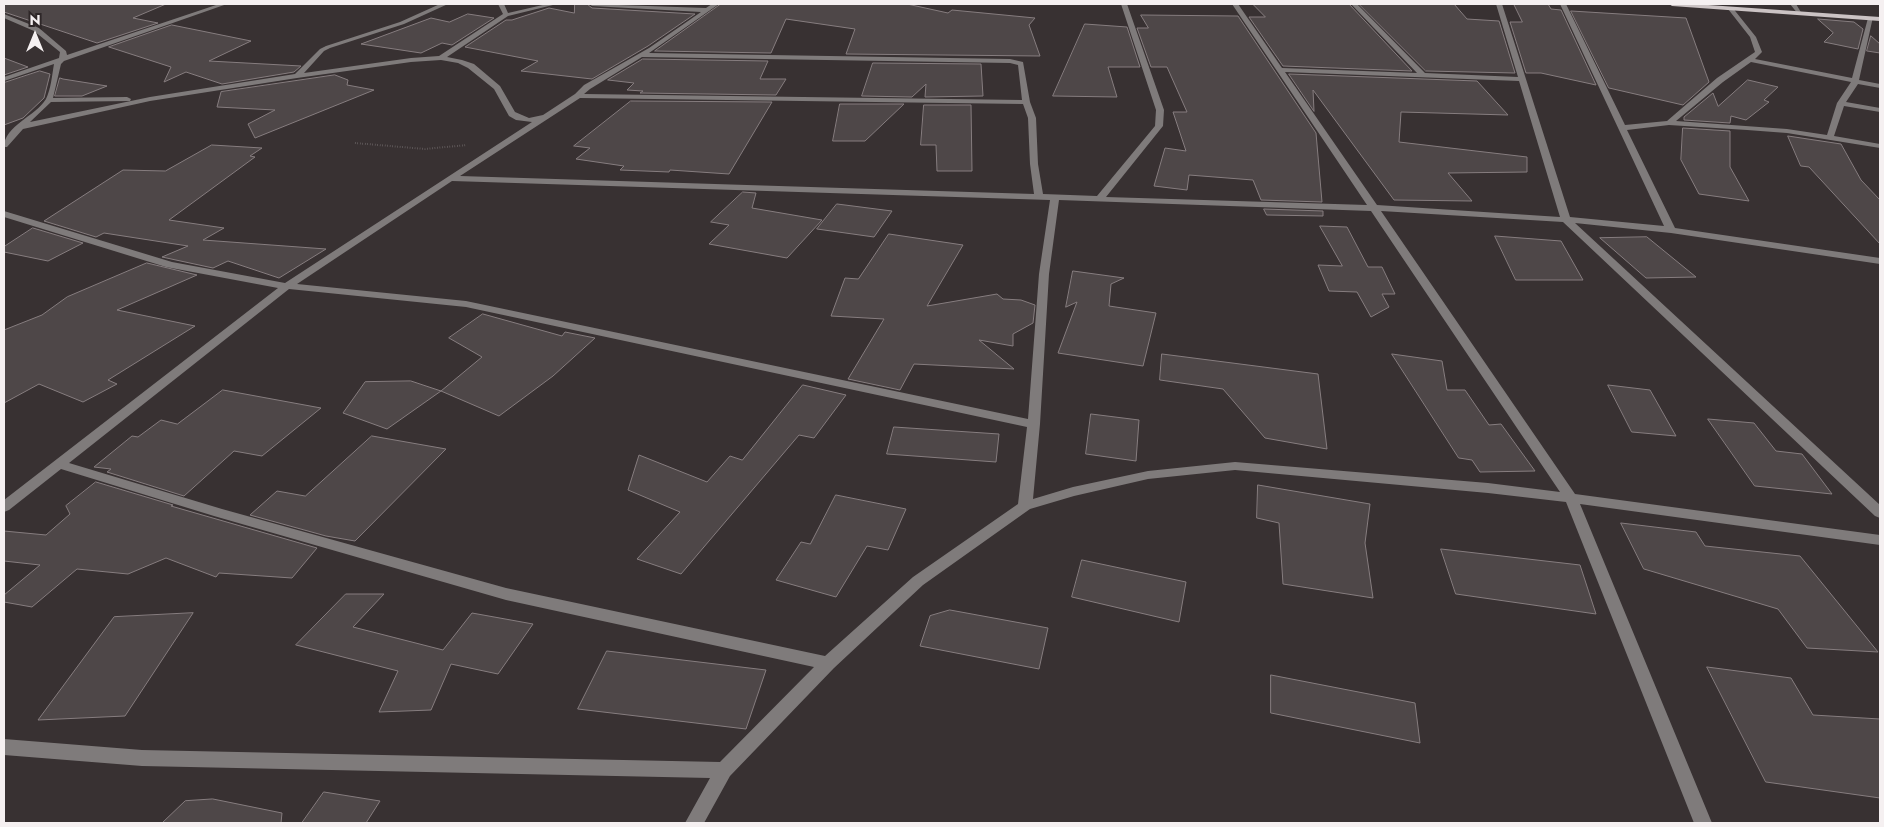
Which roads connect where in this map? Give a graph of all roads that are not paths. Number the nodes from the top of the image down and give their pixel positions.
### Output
1 (224, 4) edge
2 (445, 4) edge
3 (501, 4) edge
4 (554, 4) edge
5 (592, 4) edge
6 (1124, 4) edge
7 (1235, 4) edge
8 (1354, 4) edge
9 (1499, 4) edge
10 (1563, 4) edge
11 (1672, 4) edge
12 (1792, 4) edge
13 (712, 7) edge
14 (1730, 8) junction
15 (1800, 13) junction
16 (506, 15) junction
17 (4, 16) edge
18 (1871, 18) junction
19 (1880, 19) edge
20 (640, 55) junction
21 (63, 58) junction
22 (442, 58) junction
23 (1750, 60) junction
24 (1280, 70) junction
25 (296, 76) junction
26 (1424, 76) junction
27 (4, 79) edge
28 (1523, 79) junction
29 (1855, 82) junction
30 (1880, 86) edge
31 (578, 96) junction
32 (150, 99) junction
33 (49, 100) junction
34 (1026, 102) junction
35 (1841, 103) junction
36 (1880, 110) edge
37 (548, 116) junction
38 (1669, 123) junction
39 (20, 127) junction
40 (1622, 128) junction
41 (1830, 137) junction
42 (4, 145) edge
43 (1880, 146) edge
44 (452, 178) junction
45 (1039, 196) junction
46 (1056, 197) junction
47 (1100, 198) junction
48 (1374, 208) junction
49 (4, 214) edge
50 (1566, 220) junction
51 (1671, 230) junction
52 (1880, 262) edge
53 (287, 286) junction
54 (1034, 424) junction
55 (59, 464) junction
56 (1571, 498) junction
57 (1025, 506) junction
58 (4, 507) edge
59 (1880, 513) edge
60 (1880, 540) edge
61 (828, 663) junction
62 (4, 747) edge
63 (724, 770) junction
64 (694, 823) edge
65 (1703, 823) edge

1 - 21 street
2 - 25 street
3 - 16 street
4 - 16 street
5 - 13 street
6 - 47 street
7 - 24 street
8 - 26 street
9 - 28 street
10 - 40 street
11 - 14 main road
12 - 15 street
13 - 20 street
14 - 15 main road
14 - 23 street
15 - 18 main road
16 - 22 street
17 - 21 street
18 - 19 main road
18 - 29 street
20 - 31 street
20 - 34 street
21 - 27 street
21 - 33 street
22 - 25 street
22 - 37 street
23 - 29 street
23 - 38 street
24 - 26 street
24 - 48 street
25 - 32 street
26 - 28 street
28 - 50 street
29 - 30 street
29 - 35 street
31 - 34 street
31 - 37 street
32 - 33 street
32 - 39 street
33 - 39 street
34 - 45 street
35 - 36 street
35 - 41 street
37 - 44 street
38 - 40 street
38 - 41 street
39 - 42 street
40 - 51 street
41 - 43 street
44 - 45 street
44 - 53 street
45 - 46 street
46 - 47 street
46 - 54 street
47 - 48 street
48 - 50 street
48 - 56 street
49 - 53 street
50 - 51 street
50 - 59 street
51 - 52 street
53 - 54 street
53 - 55 street
54 - 57 street
55 - 58 street
55 - 61 street
56 - 57 street
56 - 60 street
56 - 65 street
57 - 61 street
61 - 63 street
62 - 63 street
63 - 64 street

